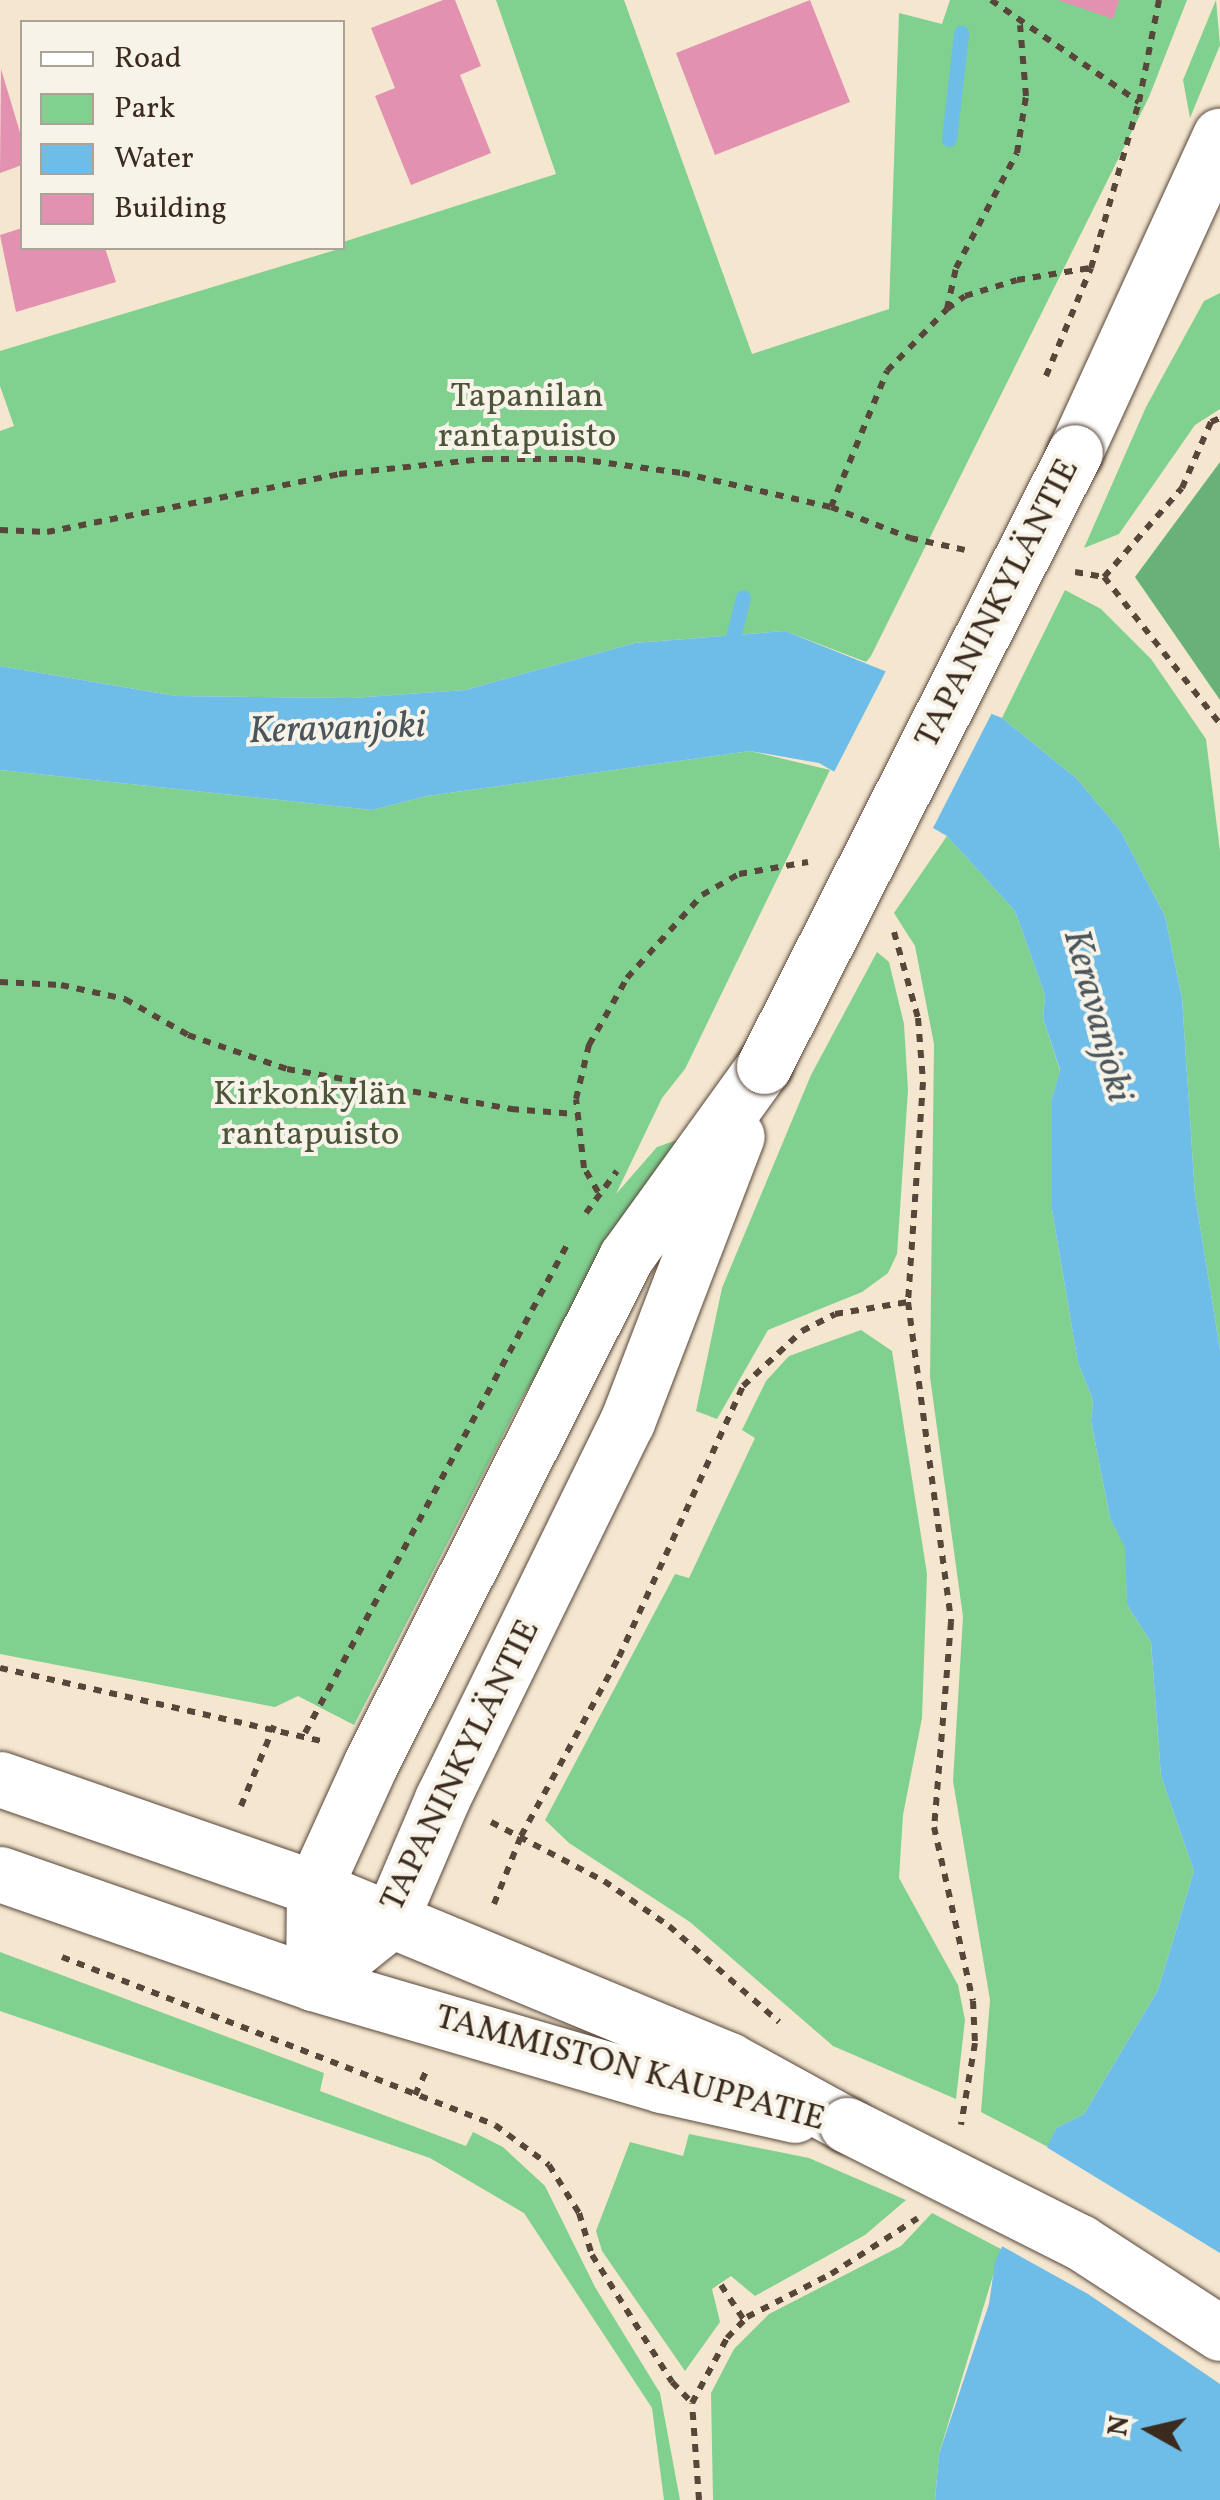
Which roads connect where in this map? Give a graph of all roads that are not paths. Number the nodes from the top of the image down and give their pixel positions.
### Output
1 (1220, 136) edge
2 (764, 1066) junction
3 (0, 1778) edge
4 (0, 1874) edge
5 (314, 1888) junction
6 (390, 1921) junction
7 (314, 1983) junction
8 (847, 2125) junction
9 (1220, 2333) edge

1 - 2 main road, TAPANINKYLÄNTIE, bridge
2 - 5 main road, TAPANINKYLÄNTIE
2 - 6 main road, TAPANINKYLÄNTIE
3 - 5 main road, TAMMISTON KAUPPATIE
4 - 7 main road, TAMMISTON KAUPPATIE
5 - 6 main road, TAMMISTON KAUPPATIE
5 - 7 main road, TAPANINKYLÄNTIE
6 - 7 main road, TAPANINKYLÄNTIE
6 - 8 main road, TAMMISTON KAUPPATIE
7 - 8 main road, TAMMISTON KAUPPATIE
8 - 9 main road, bridge

